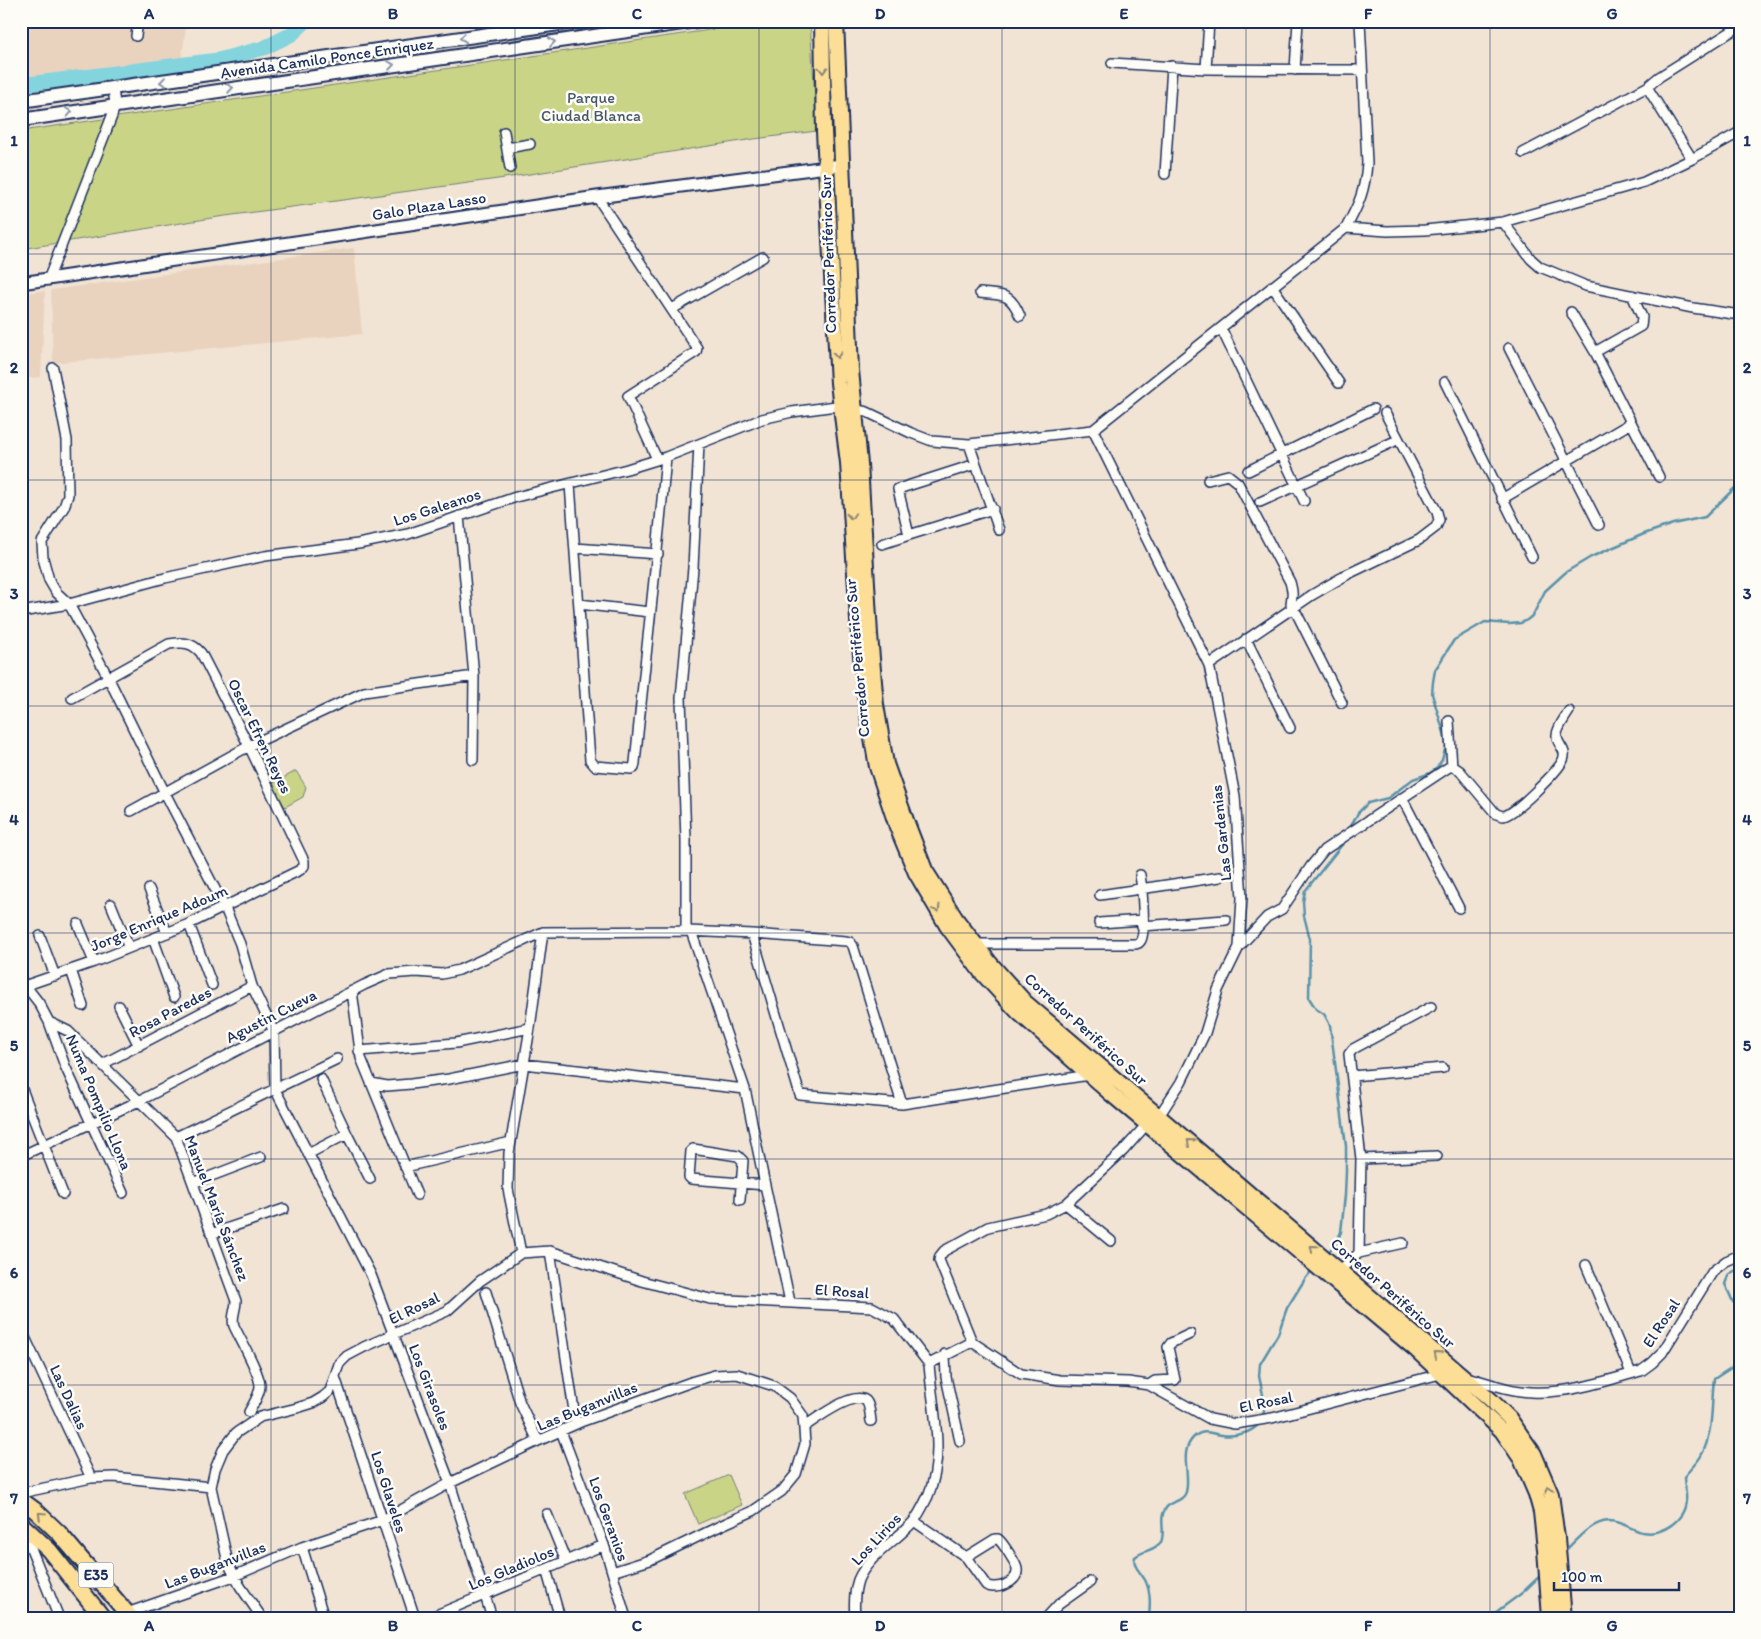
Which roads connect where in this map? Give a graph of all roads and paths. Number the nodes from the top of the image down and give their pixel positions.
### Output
1 (138, 21) edge
2 (580, 21) edge
3 (696, 21) edge
4 (822, 21) edge
5 (836, 21) edge
6 (1209, 21) edge
7 (1298, 21) edge
8 (1360, 21) edge
9 (508, 26) edge
10 (1740, 26) edge
11 (136, 36) dead end
12 (1112, 63) dead end
13 (1172, 66) junction
14 (1206, 69) junction
15 (1295, 70) junction
16 (1362, 70) junction
17 (1647, 87) junction
18 (113, 88) junction
19 (21, 101) edge
20 (115, 105) junction
21 (21, 120) edge
22 (504, 132) dead end
23 (1740, 132) edge
24 (530, 144) dead end
25 (506, 148) junction
26 (1523, 153) dead end
27 (1692, 160) junction
28 (842, 165) junction
29 (827, 166) junction
30 (510, 168) dead end
31 (1165, 174) dead end
32 (597, 197) junction
33 (1503, 222) junction
34 (1346, 228) junction
35 (763, 257) dead end
36 (48, 280) junction
37 (21, 283) edge
38 (1272, 286) junction
39 (980, 293) dead end
40 (1632, 295) junction
41 (672, 309) junction
42 (1571, 312) dead end
43 (1740, 315) edge
44 (1020, 316) dead end
45 (1221, 328) junction
46 (1509, 348) dead end
47 (1595, 352) junction
48 (53, 368) dead end
49 (1445, 382) dead end
50 (1339, 383) dead end
51 (848, 408) junction
52 (1373, 409) dead end
53 (1384, 412) dead end
54 (1631, 424) junction
55 (1093, 430) junction
56 (1393, 442) dead end
57 (699, 444) junction
58 (969, 444) junction
59 (1282, 454) junction
60 (662, 458) junction
61 (1566, 461) junction
62 (976, 464) junction
63 (1248, 471) dead end
64 (1659, 477) dead end
65 (1208, 480) dead end
66 (570, 484) junction
67 (1297, 486) junction
68 (1502, 499) junction
69 (1304, 501) dead end
70 (1260, 502) dead end
71 (992, 510) junction
72 (459, 516) junction
73 (1598, 525) dead end
74 (999, 530) dead end
75 (909, 535) junction
76 (882, 544) dead end
77 (575, 548) junction
78 (658, 554) junction
79 (1532, 557) dead end
80 (69, 604) junction
81 (580, 604) junction
82 (1291, 609) junction
83 (21, 612) edge
84 (650, 612) junction
85 (1246, 639) junction
86 (1209, 665) junction
87 (474, 676) junction
88 (108, 677) junction
89 (72, 698) dead end
90 (1342, 702) dead end
91 (1569, 711) dead end
92 (1449, 721) dead end
93 (1290, 728) dead end
94 (249, 746) junction
95 (473, 760) dead end
96 (1452, 767) junction
97 (166, 793) junction
98 (1402, 798) junction
99 (131, 811) dead end
100 (304, 866) joint
101 (1140, 875) dead end
102 (1220, 878) dead end
103 (149, 889) dead end
104 (1142, 890) junction
105 (1100, 896) dead end
106 (111, 904) dead end
107 (225, 908) junction
108 (1458, 908) dead end
109 (1226, 920) dead end
110 (1099, 923) dead end
111 (1142, 923) junction
112 (78, 924) dead end
113 (189, 924) junction
114 (688, 931) junction
115 (542, 932) junction
116 (167, 933) junction
117 (752, 934) junction
118 (40, 936) dead end
119 (153, 938) junction
120 (976, 944) junction
121 (1239, 947) junction
122 (129, 948) junction
123 (94, 962) junction
124 (71, 970) junction
125 (55, 976) junction
126 (23, 984) edge
127 (212, 985) dead end
128 (252, 986) junction
129 (352, 991) junction
130 (174, 997) dead end
131 (83, 1006) dead end
132 (119, 1006) dead end
133 (1431, 1007) dead end
134 (49, 1022) junction
135 (530, 1028) junction
136 (274, 1032) junction
137 (139, 1046) junction
138 (359, 1051) junction
139 (337, 1059) dead end
140 (103, 1064) junction
141 (524, 1064) junction
142 (1443, 1068) dead end
143 (1089, 1075) junction
144 (1352, 1076) junction
145 (321, 1080) dead end
146 (371, 1083) junction
147 (21, 1087) edge
148 (745, 1089) junction
149 (276, 1092) junction
150 (140, 1101) junction
151 (902, 1104) junction
152 (1153, 1120) junction
153 (90, 1124) junction
154 (347, 1134) junction
155 (176, 1137) junction
156 (511, 1142) junction
157 (45, 1145) junction
158 (308, 1154) junction
159 (21, 1156) edge
160 (1437, 1156) dead end
161 (261, 1157) dead end
162 (1361, 1159) junction
163 (405, 1167) junction
164 (370, 1179) dead end
165 (193, 1183) junction
166 (740, 1184) junction
167 (765, 1185) junction
168 (123, 1193) dead end
169 (63, 1194) dead end
170 (416, 1195) dead end
171 (740, 1200) dead end
172 (1066, 1204) junction
173 (284, 1209) dead end
174 (211, 1234) junction
175 (1110, 1241) dead end
176 (1403, 1243) dead end
177 (550, 1251) junction
178 (1359, 1253) junction
179 (522, 1254) junction
180 (1740, 1255) edge
181 (1586, 1265) dead end
182 (1340, 1270) junction
183 (486, 1292) dead end
184 (790, 1302) junction
185 (21, 1328) edge
186 (21, 1333) edge
187 (394, 1334) junction
188 (1190, 1334) dead end
189 (972, 1342) junction
190 (28, 1345) junction
191 (945, 1354) junction
192 (929, 1364) junction
193 (1442, 1373) junction
194 (1631, 1373) junction
195 (1460, 1374) junction
196 (335, 1377) junction
197 (1148, 1385) junction
198 (249, 1412) dead end
199 (871, 1421) dead end
200 (576, 1424) junction
201 (805, 1426) junction
202 (561, 1431) junction
203 (538, 1441) junction
204 (960, 1441) dead end
205 (91, 1478) junction
206 (450, 1483) junction
207 (211, 1488) junction
208 (21, 1493) edge
209 (21, 1500) edge
210 (547, 1514) dead end
211 (383, 1520) junction
212 (914, 1522) junction
213 (21, 1524) edge
214 (604, 1545) junction
215 (302, 1547) junction
216 (966, 1557) junction
217 (566, 1561) junction
218 (546, 1569) junction
219 (612, 1572) junction
220 (234, 1576) junction
221 (1090, 1582) dead end
222 (485, 1595) junction
223 (854, 1603) junction
224 (129, 1615) edge
225 (60, 1618) edge
226 (103, 1618) edge
227 (262, 1618) edge
228 (324, 1618) edge
229 (415, 1618) edge
230 (430, 1618) edge
231 (492, 1618) edge
232 (560, 1618) edge
233 (626, 1618) edge
234 (848, 1618) edge
235 (856, 1618) edge
236 (1046, 1618) edge
237 (1550, 1618) edge
238 (1564, 1618) edge

1 - 11 street
2 - 9 main road, Avenida Camilo Ponce Enriquez
20 -> 3 main road, Avenida Camilo Ponce Enriquez
4 -> 29 main road, Corredor Periférico Sur
5 - 28 main road, Corredor Periférico Sur
6 - 14 street
7 - 15 street
8 - 16 street
9 -> 18 main road, Avenida Camilo Ponce Enriquez
10 - 17 street
12 - 13 street
13 - 14 street
13 - 31 street
14 - 15 street
15 - 16 street
16 - 34 street
17 - 26 street
17 - 27 street
18 - 19 main road, Avenida Camilo Ponce Enriquez
18 - 20 street
21 -> 20 main road, Avenida Camilo Ponce Enriquez
20 - 36 street
22 - 25 street
23 - 27 street
24 - 25 street
25 - 30 street
27 - 33 street
28 - 29 street, Galo Plaza Lasso
28 - 51 main road, Corredor Periférico Sur
29 - 32 street, Galo Plaza Lasso
29 -> 51 main road, Corredor Periférico Sur
32 - 36 street, Galo Plaza Lasso
32 - 41 street
33 - 34 street
33 - 40 street
34 - 38 street
35 - 41 street
36 - 37 street, Galo Plaza Lasso
38 - 45 street
38 - 50 street
39 - 44 street
40 - 43 street
40 - 47 street
41 - 60 street
42 - 47 street
45 - 55 street
45 - 59 street
46 - 61 street
47 - 54 street
48 - 80 street
49 - 68 street
51 - 57 street, Los Galeanos
51 - 58 street
51 - 120 main road, Corredor Periférico Sur
51 -> 143 main road, Corredor Periférico Sur
52 - 59 street
53 - 82 street
54 - 61 street
54 - 64 street
55 - 58 street
55 - 86 street, Las Gardenias
56 - 67 street
57 - 60 street, Los Galeanos
57 - 114 street
58 - 62 street
59 - 63 street
59 - 67 street
60 - 66 street, Los Galeanos
60 - 78 street
61 - 68 street
61 - 73 street
62 - 71 street
62 - 75 street
65 - 82 street
66 - 72 street, Los Galeanos
66 - 77 street
67 - 69 street
67 - 70 street
68 - 79 street
71 - 74 street
71 - 75 street
72 - 80 street, Los Galeanos
72 - 87 street
75 - 76 street
77 - 78 street
77 - 81 street
78 - 84 street
80 - 83 street, Los Galeanos
80 - 88 street
81 - 84 street
81 - 84 street
82 - 85 street
82 - 90 street
85 - 86 street
85 - 93 street
86 - 121 street, Las Gardenias
87 - 94 street
87 - 95 street
88 - 89 street
88 - 94 street, Oscar Efren Reyes
88 - 97 street
91 - 96 street
92 - 96 street
94 - 97 street
94 - 100 street, Oscar Efren Reyes
96 - 98 street
97 - 99 street
97 - 107 street
98 - 108 street
98 - 121 street
100 - 107 street, Jorge Enrique Adoum
101 - 104 street
102 - 104 street
103 - 116 street
104 - 105 street
104 - 111 street
106 - 122 street
107 - 113 street, Jorge Enrique Adoum
107 - 128 street
109 - 111 street
110 - 111 street
111 - 120 street
112 - 123 street
113 - 116 street, Jorge Enrique Adoum
113 - 127 street
114 - 115 street
114 - 117 street
114 - 148 street
115 - 129 street, Agustin Cueva
115 - 135 street
116 - 119 street, Jorge Enrique Adoum
117 - 151 street
117 - 151 street
118 - 125 street
119 - 122 street, Jorge Enrique Adoum
119 - 130 street
120 - 152 main road, Corredor Periférico Sur
121 - 152 street, Las Gardenias
122 - 123 street, Jorge Enrique Adoum
123 - 124 street, Jorge Enrique Adoum
124 - 125 street, Jorge Enrique Adoum
124 - 131 street
125 - 126 street, Jorge Enrique Adoum
126 - 134 street
128 - 136 street
128 - 137 street, Rosa Paredes
129 - 136 street, Agustin Cueva
129 - 138 street
132 - 137 street
133 - 144 street
134 - 140 street, Manuel María Sánchez
134 - 153 street, Numa Pompilio Llona
135 - 138 street
135 - 141 street
136 - 149 street
136 - 150 street, Agustin Cueva
137 - 140 street, Rosa Paredes
138 - 146 street
139 - 149 street
140 - 150 street, Manuel María Sánchez
141 - 146 street
141 - 148 street
141 - 156 street
142 - 144 street
143 - 151 street
143 - 152 main road, Corredor Periférico Sur
144 - 162 street
145 - 154 street
146 - 163 street
147 - 157 street
148 - 167 street
149 - 155 street
149 - 158 street, Los Girasoles
150 - 153 street, Agustin Cueva
150 - 155 street, Manuel María Sánchez
152 - 172 street, Las Gardenias
182 -> 152 main road, Corredor Periférico Sur
152 - 193 main road, Corredor Periférico Sur
153 - 157 street, Agustin Cueva
153 - 168 street, Numa Pompilio Llona
154 - 158 street
154 - 164 street
155 - 165 street, Manuel María Sánchez
156 - 163 street
156 - 179 street
157 - 159 street, Agustin Cueva
157 - 169 street
158 - 187 street, Los Girasoles
160 - 162 street
161 - 165 street
162 - 178 street
163 - 170 street
165 - 174 street, Manuel María Sánchez
166 - 166 street
166 - 167 street
166 - 171 street
167 - 184 street
172 - 175 street
172 - 189 street, Las Gardenias
173 - 174 street
174 - 198 street, Manuel María Sánchez
176 - 178 street
177 - 179 street, El Rosal
177 - 184 street, El Rosal
177 - 200 street
178 - 182 street
179 - 187 street, El Rosal
180 - 194 street, El Rosal
181 - 194 street
195 -> 182 main road, Corredor Periférico Sur
183 - 203 street
184 - 192 street, El Rosal
185 - 190 street, Las Dalias
186 - 190 street
187 - 196 street, El Rosal
187 - 206 street, Los Girasoles
188 - 197 street
189 - 191 street
189 - 197 street, El Rosal
190 - 205 street, Las Dalias
191 - 192 street
191 - 204 street
192 - 212 street, Los Lirios
193 - 195 street, El Rosal
193 - 197 street, El Rosal
193 - 237 main road, Corredor Periférico Sur
194 - 195 street, El Rosal
238 -> 195 main road, Corredor Periférico Sur
196 - 207 street, El Rosal
196 - 211 street, Los Glaveles
199 - 201 street
200 - 201 street, Las Buganvillas
200 - 202 street, Las Buganvillas
201 - 219 street
202 - 203 street, Las Buganvillas
202 - 214 street, Los Geranios
203 - 206 street, Las Buganvillas
205 - 207 street
205 - 208 street
206 - 211 street, Las Buganvillas
206 - 222 street, Los Girasoles
207 - 220 street
224 -> 209 highway, E35
210 - 217 street
211 - 215 street, Las Buganvillas
211 - 229 street, Los Glaveles
212 - 216 street
212 - 223 street, Los Lirios
213 - 225 street
213 - 226 highway, E35
214 - 217 street, Los Gladiolos
214 - 219 street, Los Geranios
215 - 220 street, Las Buganvillas
215 - 228 street
216 - 216 street
217 - 218 street, Los Gladiolos
218 - 222 street, Los Gladiolos
218 - 232 street
219 - 233 street, Los Geranios
220 - 224 street, Las Buganvillas
220 - 227 street
221 - 236 street
222 - 230 street, Los Gladiolos
222 - 231 street, Los Girasoles
223 - 234 street
223 - 235 street, Los Lirios

